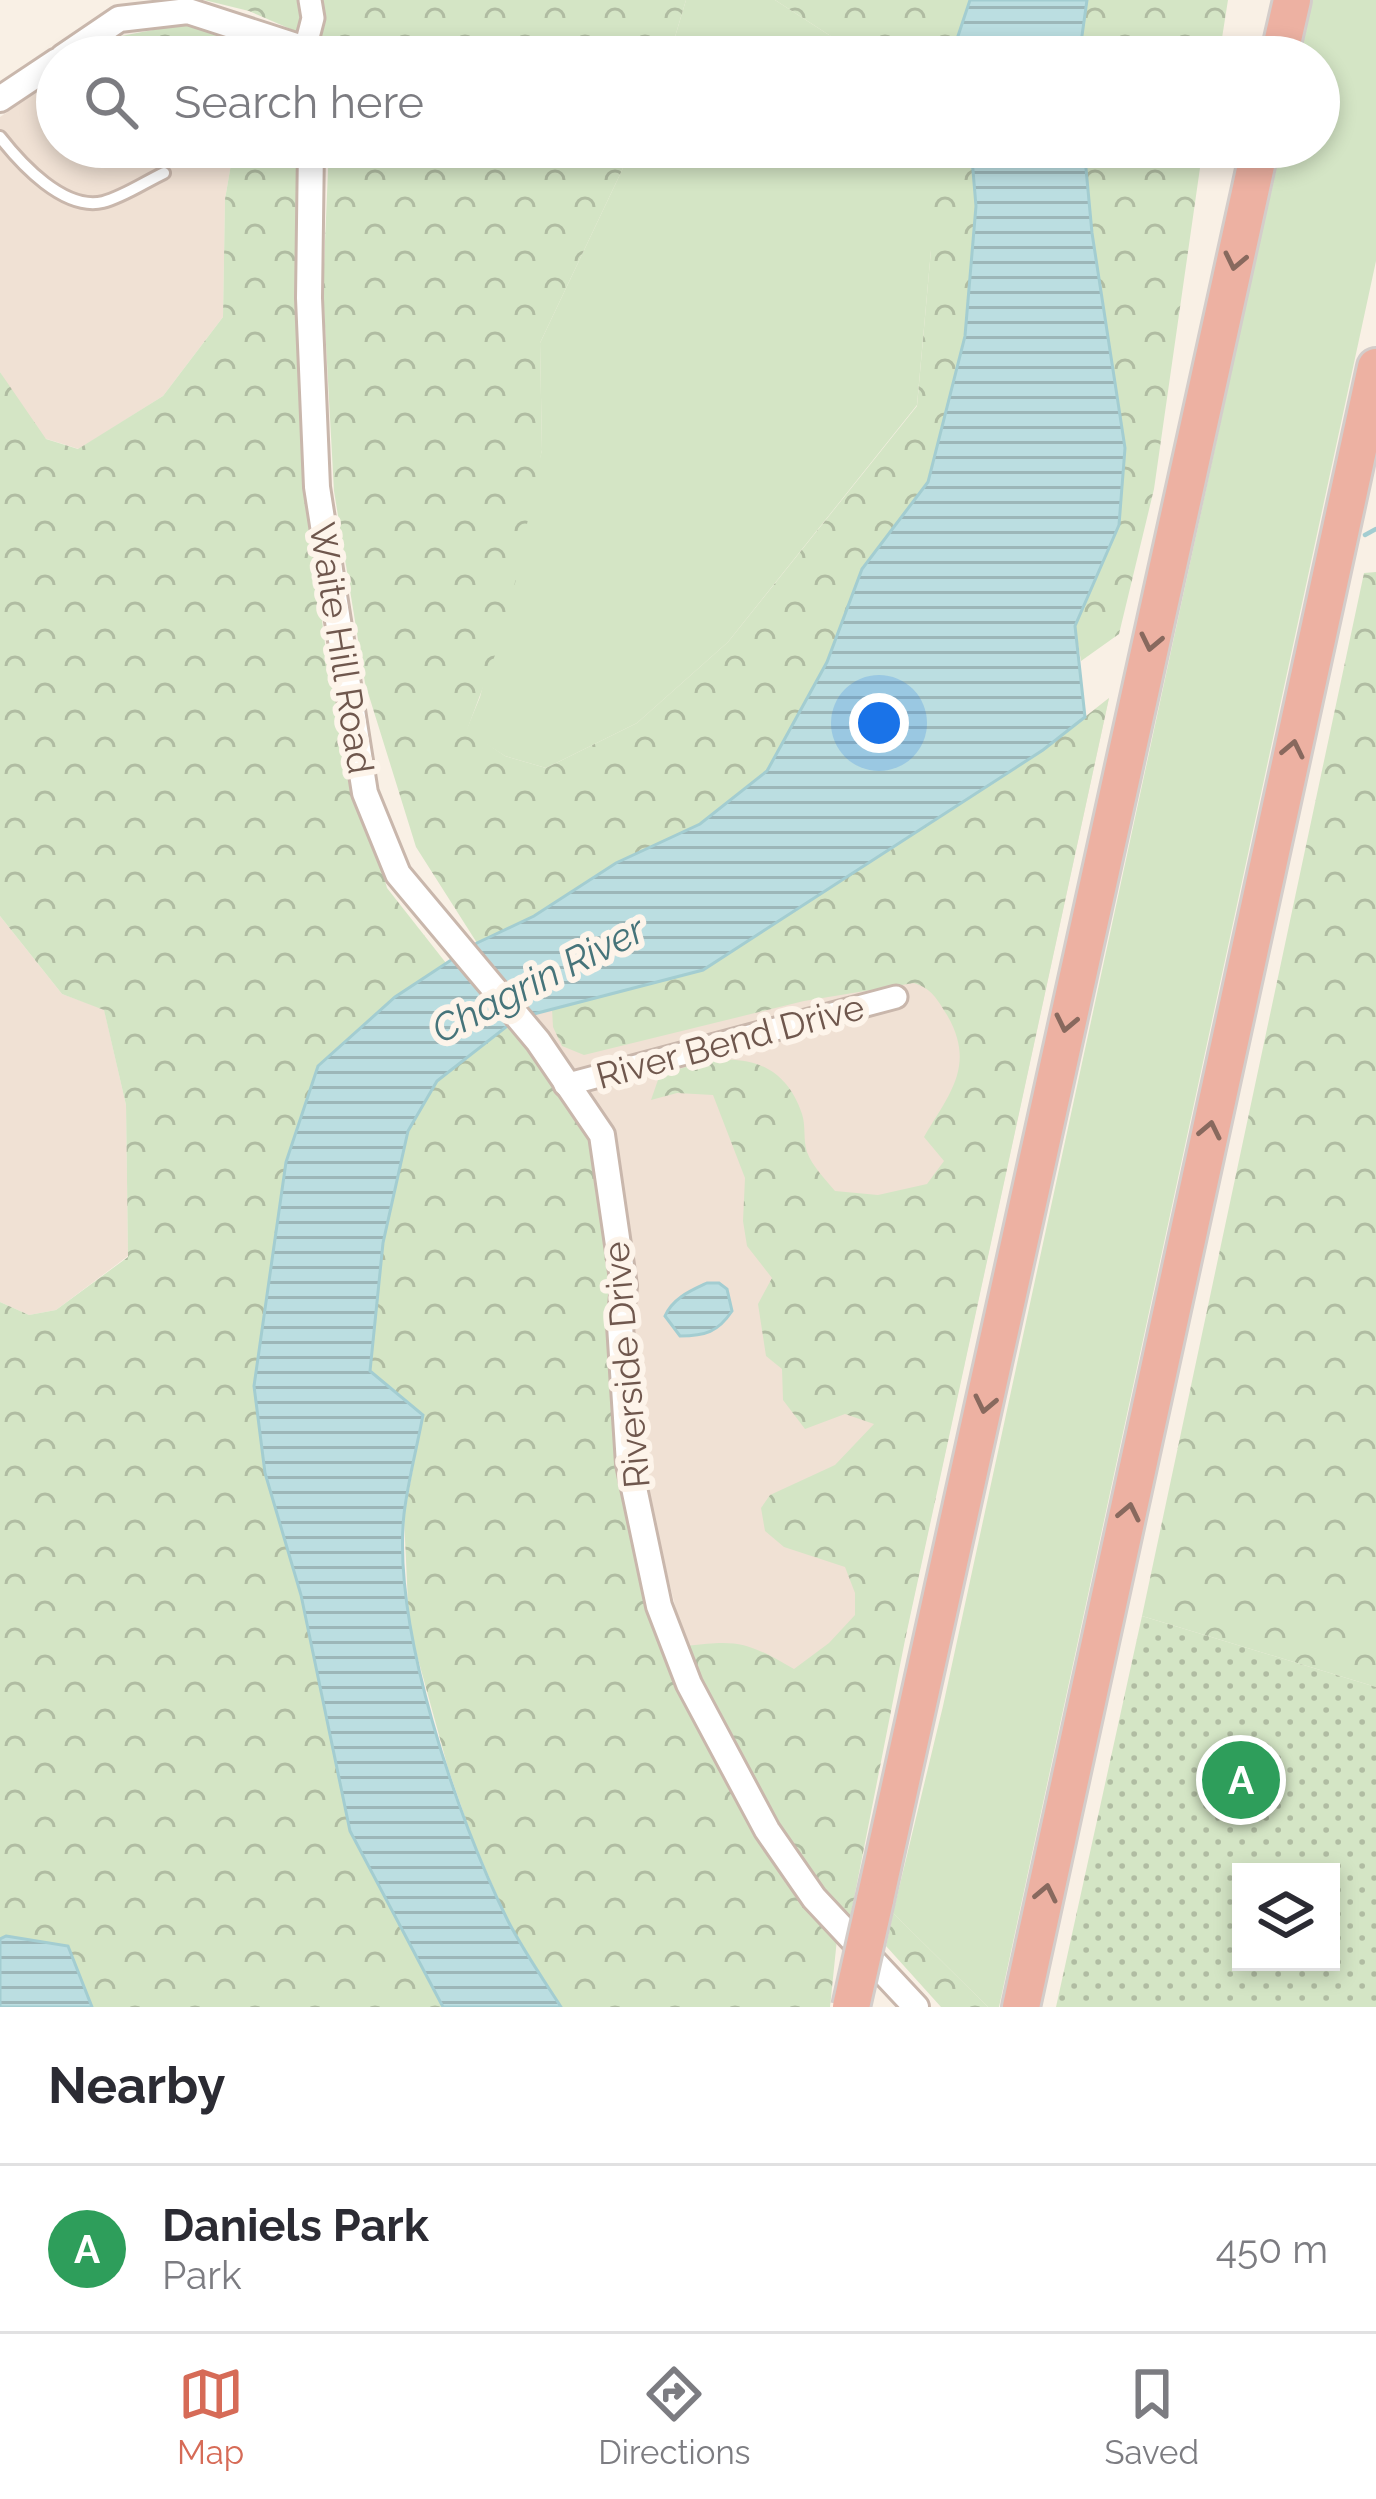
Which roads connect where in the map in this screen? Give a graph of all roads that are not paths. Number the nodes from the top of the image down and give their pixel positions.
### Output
1 (310, 0) edge
2 (1292, 0) edge
3 (94, 36) edge
4 (258, 36) edge
5 (309, 36) edge
6 (1284, 36) edge
7 (36, 75) edge
8 (0, 99) edge
9 (0, 137) edge
10 (310, 168) edge
11 (1255, 168) edge
12 (164, 173) dead end
13 (1376, 367) edge
14 (896, 997) dead end
15 (565, 1085) junction
16 (851, 2007) edge
17 (916, 2007) edge
18 (1021, 2007) edge

1 - 5 street
2 - 6 highway
3 - 4 street
7 - 8 street
9 - 12 lane
10 - 15 street, Waite Hill Road
11 -> 16 highway, bridge
18 -> 13 highway
14 - 15 street, River Bend Drive
15 - 17 street, Riverside Drive

